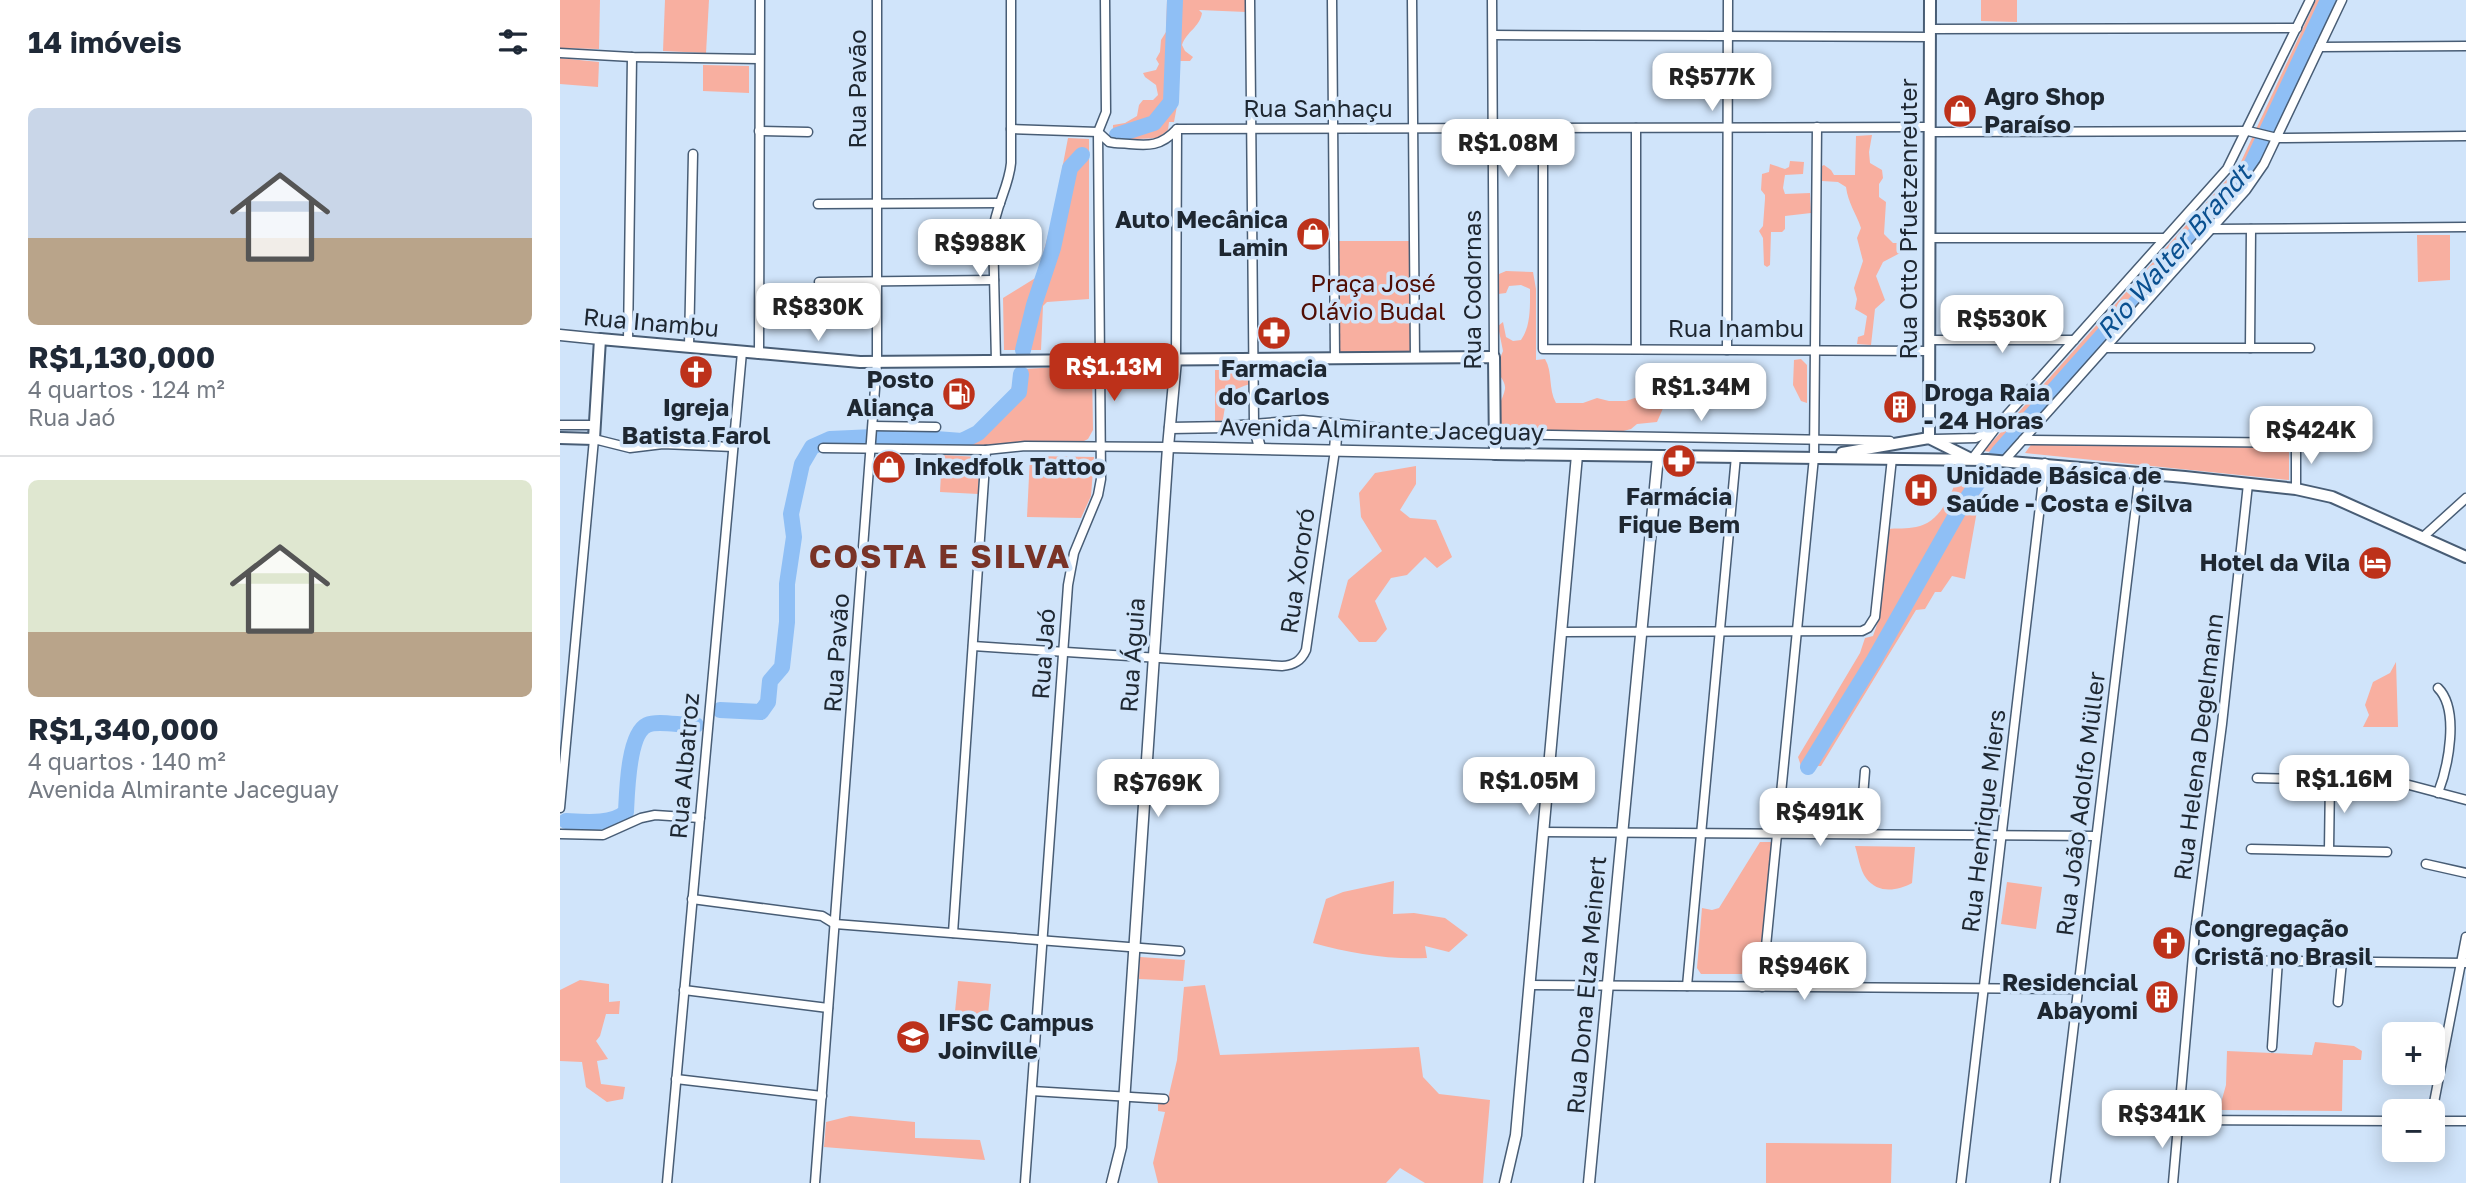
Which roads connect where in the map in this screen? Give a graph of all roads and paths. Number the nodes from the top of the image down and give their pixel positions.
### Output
1 (760, 0) edge
2 (877, 0) edge
3 (1011, 0) edge
4 (1105, 0) edge
5 (1250, 0) edge
6 (1332, 0) edge
7 (1412, 0) edge
8 (1492, 0) edge
9 (1728, 0) edge
10 (1930, 0) edge
11 (2310, 0) edge
12 (2342, 0) edge
13 (2297, 27) junction
14 (1930, 33) junction
15 (1493, 35) junction
16 (1728, 36) junction
17 (2466, 46) edge
18 (2320, 47) junction
19 (560, 52) edge
20 (632, 57) junction
21 (760, 59) junction
22 (1817, 127) junction
23 (1413, 128) junction
24 (1493, 128) junction
25 (1543, 128) junction
26 (1636, 128) junction
27 (1727, 128) junction
28 (1011, 129) junction
29 (1177, 129) junction
30 (1251, 129) junction
31 (1333, 129) junction
32 (1930, 130) junction
33 (759, 131) junction
34 (1098, 131) junction
35 (2248, 131) junction
36 (808, 132) dead end
37 (2466, 136) edge
38 (2277, 138) junction
39 (693, 154) dead end
40 (1000, 203) junction
41 (818, 204) dead end
42 (877, 204) junction
43 (2466, 227) edge
44 (2213, 229) junction
45 (2251, 229) junction
46 (1930, 238) junction
47 (2165, 238) junction
48 (994, 280) junction
49 (877, 281) junction
50 (819, 282) dead end
51 (560, 335) edge
52 (600, 339) junction
53 (2074, 340) junction
54 (628, 341) junction
55 (1930, 346) junction
56 (689, 347) junction
57 (2106, 348) junction
58 (2250, 348) junction
59 (2310, 348) dead end
60 (1636, 349) junction
61 (1727, 350) junction
62 (1815, 351) junction
63 (741, 352) junction
64 (759, 354) junction
65 (1415, 358) junction
66 (1494, 358) junction
67 (1254, 359) junction
68 (1335, 359) junction
69 (1098, 360) junction
70 (1176, 360) junction
71 (996, 361) junction
72 (877, 362) junction
73 (1337, 424) junction
74 (560, 425) edge
75 (594, 425) junction
76 (1254, 425) junction
77 (1998, 425) junction
78 (936, 426) dead end
79 (1170, 428) junction
80 (873, 429) junction
81 (1495, 435) junction
82 (560, 438) edge
83 (594, 439) junction
84 (1814, 440) junction
85 (1932, 440) junction
86 (2023, 440) junction
87 (1907, 441) junction
88 (2297, 443) junction
89 (2313, 443) dead end
90 (872, 446) junction
91 (1100, 446) junction
92 (733, 447) junction
93 (1168, 447) junction
94 (823, 448) dead end
95 (1260, 449) junction
96 (986, 450) junction
97 (1335, 450) junction
98 (1495, 454) junction
99 (1577, 455) junction
100 (1658, 456) junction
101 (1736, 456) junction
102 (1814, 457) junction
103 (1892, 458) junction
104 (1930, 459) junction
105 (1972, 459) junction
106 (2001, 460) junction
107 (2045, 463) junction
108 (2140, 472) junction
109 (2248, 484) junction
110 (2296, 489) junction
111 (2466, 498) edge
112 (2423, 537) junction
113 (2466, 557) edge
114 (1561, 632) junction
115 (1642, 632) junction
116 (1720, 632) junction
117 (1796, 632) junction
118 (973, 646) junction
119 (1064, 652) junction
120 (1154, 658) junction
121 (2438, 688) dead end
122 (1866, 771) dead end
123 (2257, 778) dead end
124 (2330, 779) junction
125 (2438, 793) junction
126 (2466, 800) edge
127 (560, 808) edge
128 (699, 818) junction
129 (1543, 832) junction
130 (1623, 832) junction
131 (1702, 833) junction
132 (1777, 833) junction
133 (560, 834) edge
134 (1860, 834) junction
135 (2002, 835) junction
136 (2096, 836) junction
137 (2251, 849) dead end
138 (2329, 850) junction
139 (2386, 852) dead end
140 (2426, 864) dead end
141 (2466, 873) edge
142 (692, 899) junction
143 (835, 924) junction
144 (953, 933) junction
145 (2466, 937) edge
146 (1043, 941) junction
147 (1134, 948) junction
148 (1180, 951) dead end
149 (2193, 960) junction
150 (2278, 960) junction
151 (2342, 961) junction
152 (2464, 962) edge
153 (1530, 985) junction
154 (1608, 986) junction
155 (1687, 986) junction
156 (1762, 987) junction
157 (1984, 988) junction
158 (2078, 989) junction
159 (684, 990) junction
160 (2339, 1002) dead end
161 (828, 1008) junction
162 (2272, 1047) dead end
163 (676, 1079) junction
164 (1032, 1091) junction
165 (822, 1096) junction
166 (1124, 1097) junction
167 (1164, 1099) dead end
168 (2435, 1099) edge
169 (2179, 1120) junction
170 (2382, 1121) edge
171 (2445, 1121) edge
172 (2466, 1121) edge
173 (667, 1183) edge
174 (815, 1183) edge
175 (1025, 1183) edge
176 (1112, 1183) edge
177 (1505, 1183) edge
178 (1589, 1183) edge
179 (1961, 1183) edge
180 (2055, 1183) edge
181 (2173, 1183) edge

1 - 21 street
2 - 42 street, Rua Pavão
3 - 28 street
4 - 34 street, Rua Jaó
5 - 30 street
6 - 31 street
7 - 23 street
8 - 15 street, Rua Codornas
9 - 16 street
10 - 14 main road, Rua Otto Pfuetzenreuter
11 - 13 street
12 - 18 street
13 - 14 street
13 - 35 street
14 - 16 street
14 - 32 main road, Rua Otto Pfuetzenreuter
15 - 16 street
15 - 24 street, Rua Codornas
16 - 27 street
17 - 18 street
18 - 38 street
19 - 20 street
20 - 21 street
20 - 54 street
21 - 33 street
22 - 27 street, Rua Sanhaçu
22 - 32 street, Rua Sanhaçu
22 - 62 street
23 - 24 street, Rua Sanhaçu
23 - 31 street, Rua Sanhaçu
23 - 65 street
24 - 25 street, Rua Sanhaçu
24 - 66 street, Rua Codornas
25 - 26 street, Rua Sanhaçu
25 - 60 street, Rua Inambu
26 - 27 street, Rua Sanhaçu
26 - 60 street
27 - 61 street
28 - 34 street, Rua Sanhaçu
28 - 40 street
29 - 30 street, Rua Sanhaçu
29 - 34 street, Rua Sanhaçu
29 - 70 street, Rua Águia
30 - 31 street, Rua Sanhaçu
30 - 67 street
31 - 68 street
32 - 35 street, Rua Sanhaçu
32 - 46 main road, Rua Otto Pfuetzenreuter
33 - 36 street
33 - 64 street
34 - 69 street, Rua Jaó
35 - 38 street, Rua Sanhaçu
35 - 47 street
37 - 38 street, Rua Sanhaçu
38 - 44 street
39 - 56 street
40 - 42 street
40 - 48 street
41 - 42 street
42 - 49 street, Rua Pavão
43 - 45 street
44 - 45 street
44 - 57 street
45 - 58 street
46 - 47 street
46 - 55 main road, Rua Otto Pfuetzenreuter
47 - 53 street
48 - 49 street
48 - 71 street
49 - 50 street
49 - 72 street, Rua Pavão
51 - 52 street, Rua Inambu
52 - 54 main road, Rua Inambu
52 - 75 main road
53 - 55 street, Rua Inambu
53 - 77 street
54 - 56 main road, Rua Inambu
55 - 62 street, Rua Inambu
55 - 85 main road, Rua Otto Pfuetzenreuter
56 - 63 main road, Rua Inambu
57 - 58 street
57 - 86 street
58 - 59 street
60 - 61 street, Rua Inambu
61 - 62 street, Rua Inambu
62 - 84 street
63 - 64 main road, Rua Inambu
63 - 92 street, Rua Albatroz
64 - 72 main road, Rua Inambu
65 - 66 main road, Rua Inambu
65 - 68 main road, Rua Inambu
66 - 81 main road, Rua Codornas
67 - 68 main road, Rua Inambu
67 - 70 main road, Rua Inambu
67 - 76 street
69 - 70 main road, Rua Inambu
69 - 71 main road, Rua Inambu
69 - 91 street, Rua Jaó
70 - 79 street, Rua Águia
71 - 72 main road, Rua Inambu
72 - 80 street, Rua Pavão
73 - 76 street, Avenida Almirante Jaceguay
73 - 81 street, Avenida Almirante Jaceguay
73 - 97 street
74 - 75 street
75 - 83 main road
76 - 79 street, Avenida Almirante Jaceguay
76 - 95 street
77 - 85 street, Avenida Almirante Jaceguay
77 - 105 street
78 - 80 street
79 - 93 street, Rua Águia
80 - 90 street, Rua Pavão
81 - 84 street, Avenida Almirante Jaceguay
81 - 98 main road, Rua Codornas
82 - 83 main road
83 - 92 street
83 - 127 street
84 - 87 street, Avenida Almirante Jaceguay
84 - 102 street
85 - 87 main road, Avenida Almirante Jaceguay
85 - 104 main road
85 - 104 main road
85 - 105 main road
86 - 88 street
86 - 106 street
87 - 102 main road, Avenida Almirante Jaceguay
88 - 89 street
88 - 110 street
90 - 94 street, Avenida Almirante Jaceguay
90 - 96 street, Avenida Almirante Jaceguay
90 - 143 street, Rua Pavão
91 - 93 street, Avenida Almirante Jaceguay
91 - 96 street, Avenida Almirante Jaceguay
91 - 119 street, Rua Jaó
92 - 128 street, Rua Albatroz
93 - 95 street, Avenida Almirante Jaceguay
93 - 120 street, Rua Águia
95 - 97 street, Avenida Almirante Jaceguay
96 - 118 street
97 - 98 street, Avenida Almirante Jaceguay
97 - 120 street, Rua Xororó
98 - 99 main road, Avenida Almirante Jaceguay
99 - 100 main road, Avenida Almirante Jaceguay
99 - 114 street
100 - 101 main road, Avenida Almirante Jaceguay
100 - 115 street, Rua Dona Elza Meinert
101 - 102 main road, Avenida Almirante Jaceguay
101 - 116 street
102 - 103 main road, Avenida Almirante Jaceguay
102 - 117 street
103 - 104 main road, Avenida Almirante Jaceguay
103 - 117 street
104 - 105 main road, Avenida Almirante Jaceguay
105 - 106 main road, Avenida Almirante Jaceguay
106 - 107 main road, Avenida Almirante Jaceguay
107 - 108 main road, Avenida Almirante Jaceguay
107 - 135 street, Rua Henrique Miers
108 - 109 main road, Avenida Almirante Jaceguay
108 - 136 street, Rua João Adolfo Müller
109 - 110 main road, Avenida Almirante Jaceguay
109 - 149 street, Rua Helena Degelmann
110 - 112 main road, Avenida Almirante Jaceguay
111 - 112 street
112 - 113 main road, Avenida Almirante Jaceguay
114 - 115 street
114 - 129 street
115 - 116 street
115 - 130 street, Rua Dona Elza Meinert
116 - 117 street
116 - 131 street
117 - 132 street
118 - 119 street, Rua Xororó
118 - 144 street
119 - 120 street, Rua Xororó
119 - 146 street, Rua Jaó
120 - 147 street, Rua Águia
121 - 125 street
122 - 134 street
123 - 124 street
124 - 125 street
124 - 138 street
125 - 126 street
128 - 133 street
128 - 142 street, Rua Albatroz
129 - 130 street
129 - 153 street
130 - 131 street
130 - 154 street, Rua Dona Elza Meinert
131 - 132 street
131 - 155 street
132 - 134 street
132 - 156 street
134 - 135 street
135 - 136 street
135 - 157 street, Rua Henrique Miers
136 - 158 street, Rua João Adolfo Müller
137 - 138 street
138 - 139 street
140 - 141 street
142 - 143 street
142 - 159 street, Rua Albatroz
143 - 144 street
143 - 161 street, Rua Pavão
144 - 146 street
145 - 152 street
146 - 147 street
146 - 164 street, Rua Jaó
147 - 148 street
147 - 166 street, Rua Águia
149 - 150 street
149 - 169 street, Rua Helena Degelmann
150 - 151 street
150 - 162 street
151 - 152 street
151 - 160 street
152 - 168 street
153 - 154 street
153 - 177 street
154 - 155 street
154 - 178 street, Rua Dona Elza Meinert
155 - 156 street
156 - 157 street
157 - 158 street
157 - 179 street, Rua Henrique Miers
158 - 180 street, Rua João Adolfo Müller
159 - 161 street
159 - 163 street, Rua Albatroz
161 - 165 street, Rua Pavão
163 - 165 street
163 - 173 street, Rua Albatroz
164 - 166 street
164 - 175 street, Rua Jaó
165 - 174 street, Rua Pavão
166 - 167 street
166 - 176 street, Rua Águia
169 - 170 street
169 - 181 street, Rua Helena Degelmann
171 - 172 street

